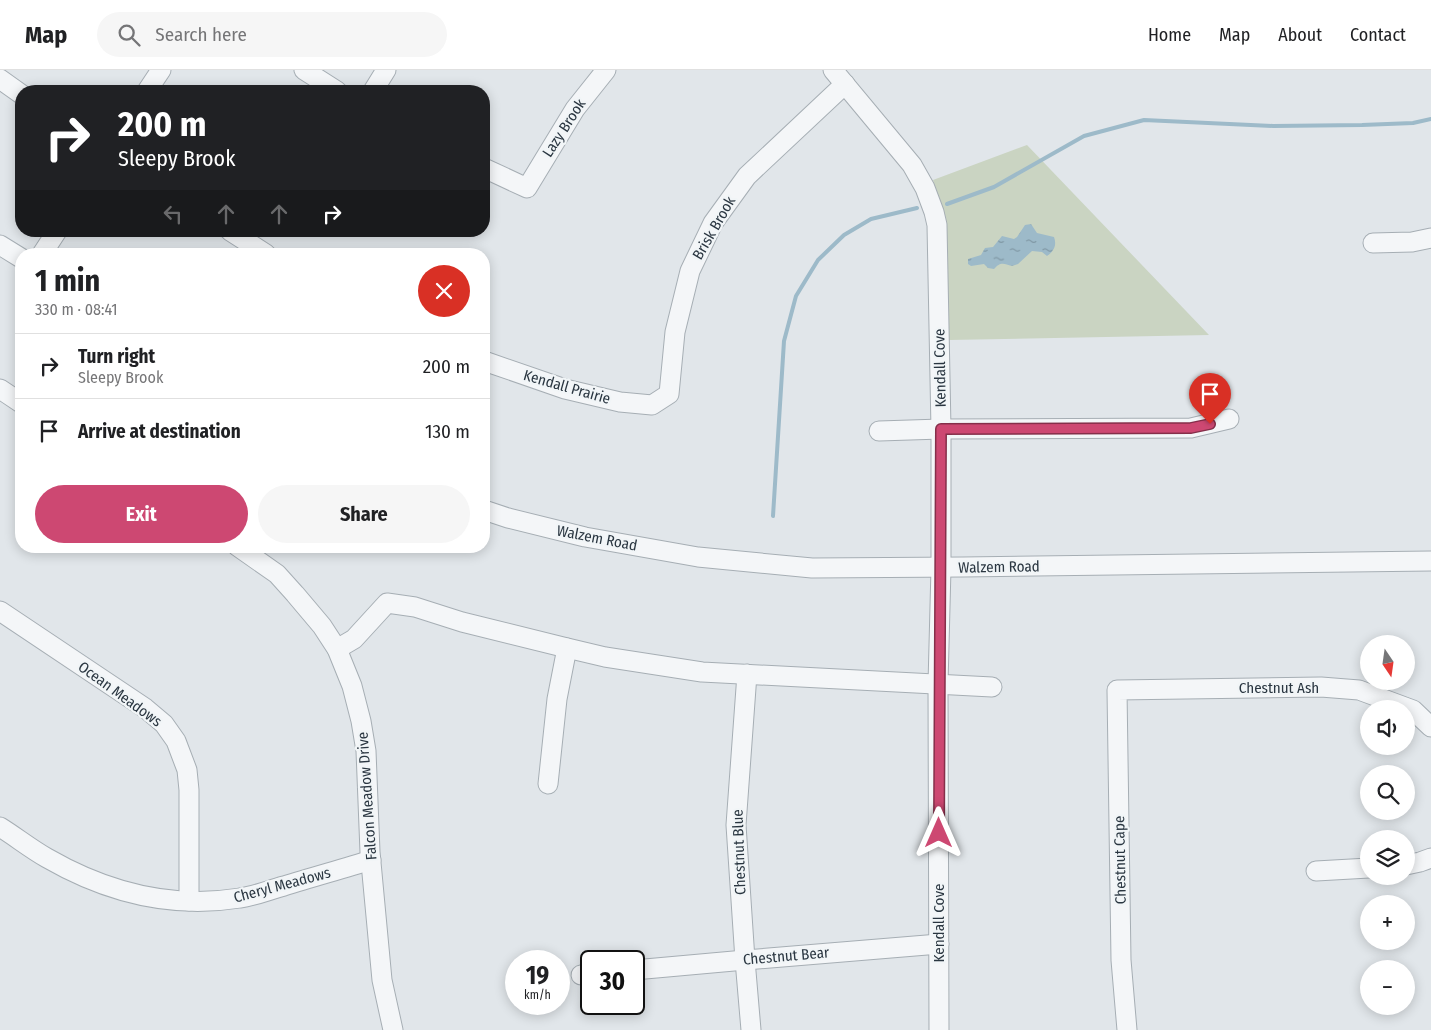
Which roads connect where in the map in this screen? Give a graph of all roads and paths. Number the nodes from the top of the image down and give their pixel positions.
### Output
1 (161, 70) edge
2 (304, 70) edge
3 (386, 70) edge
4 (606, 70) edge
5 (839, 77) edge
6 (0, 79) edge
7 (151, 85) edge
8 (328, 85) edge
9 (376, 85) edge
10 (15, 90) edge
11 (490, 171) edge
12 (53, 237) edge
13 (239, 237) edge
14 (1431, 238) edge
15 (1373, 243) dead end
16 (0, 245) edge
17 (46, 248) edge
18 (257, 248) edge
19 (15, 254) edge
20 (490, 362) edge
21 (0, 389) edge
22 (15, 399) edge
23 (652, 405) joint
24 (1229, 419) dead end
25 (941, 429) junction
26 (879, 431) dead end
27 (490, 512) edge
28 (247, 553) edge
29 (1431, 561) edge
30 (941, 568) junction
31 (0, 611) edge
32 (567, 648) junction
33 (337, 649) junction
34 (747, 674) junction
35 (938, 684) junction
36 (992, 687) dead end
37 (1117, 690) joint
38 (1431, 727) edge
39 (548, 784) dead end
40 (0, 827) edge
41 (1431, 858) edge
42 (371, 860) junction
43 (1415, 863) edge
44 (1360, 869) edge
45 (1316, 871) dead end
46 (190, 901) junction
47 (939, 944) junction
48 (745, 960) junction
49 (645, 969) edge
50 (394, 1030) edge
51 (751, 1030) edge
52 (939, 1030) edge
53 (1127, 1030) edge

1 - 7 street
2 - 8 street
3 - 9 street
4 - 11 street, Lazy Brook
5 - 23 street, Brisk Brook
5 - 25 street, Kendall Cove
6 - 10 street
12 - 17 street
13 - 18 street
14 - 15 street
16 - 19 street
20 - 23 street, Kendall Prairie
21 - 22 street
24 - 25 street
25 - 26 street
25 - 30 street, Kendall Cove
27 - 30 street, Walzem Road
28 - 33 street, Falcon Meadow Drive
29 - 30 street, Walzem Road
30 - 35 street, Kendall Cove
31 - 46 street, Ocean Meadows
32 - 33 street
32 - 34 street
32 - 39 street
33 - 42 street, Falcon Meadow Drive
34 - 35 street
34 - 48 street, Chestnut Blue
35 - 36 street
35 - 47 street, Kendall Cove
37 - 38 street, Chestnut Ash
37 - 53 street, Chestnut Cape
40 - 46 street, Cheryl Meadows
41 - 43 street
42 - 46 street, Cheryl Meadows
42 - 50 street, Falcon Meadow Drive
44 - 45 street
47 - 48 street, Chestnut Bear
47 - 52 street, Kendall Cove
48 - 49 street, Chestnut Bear
48 - 51 street, Chestnut Blue

